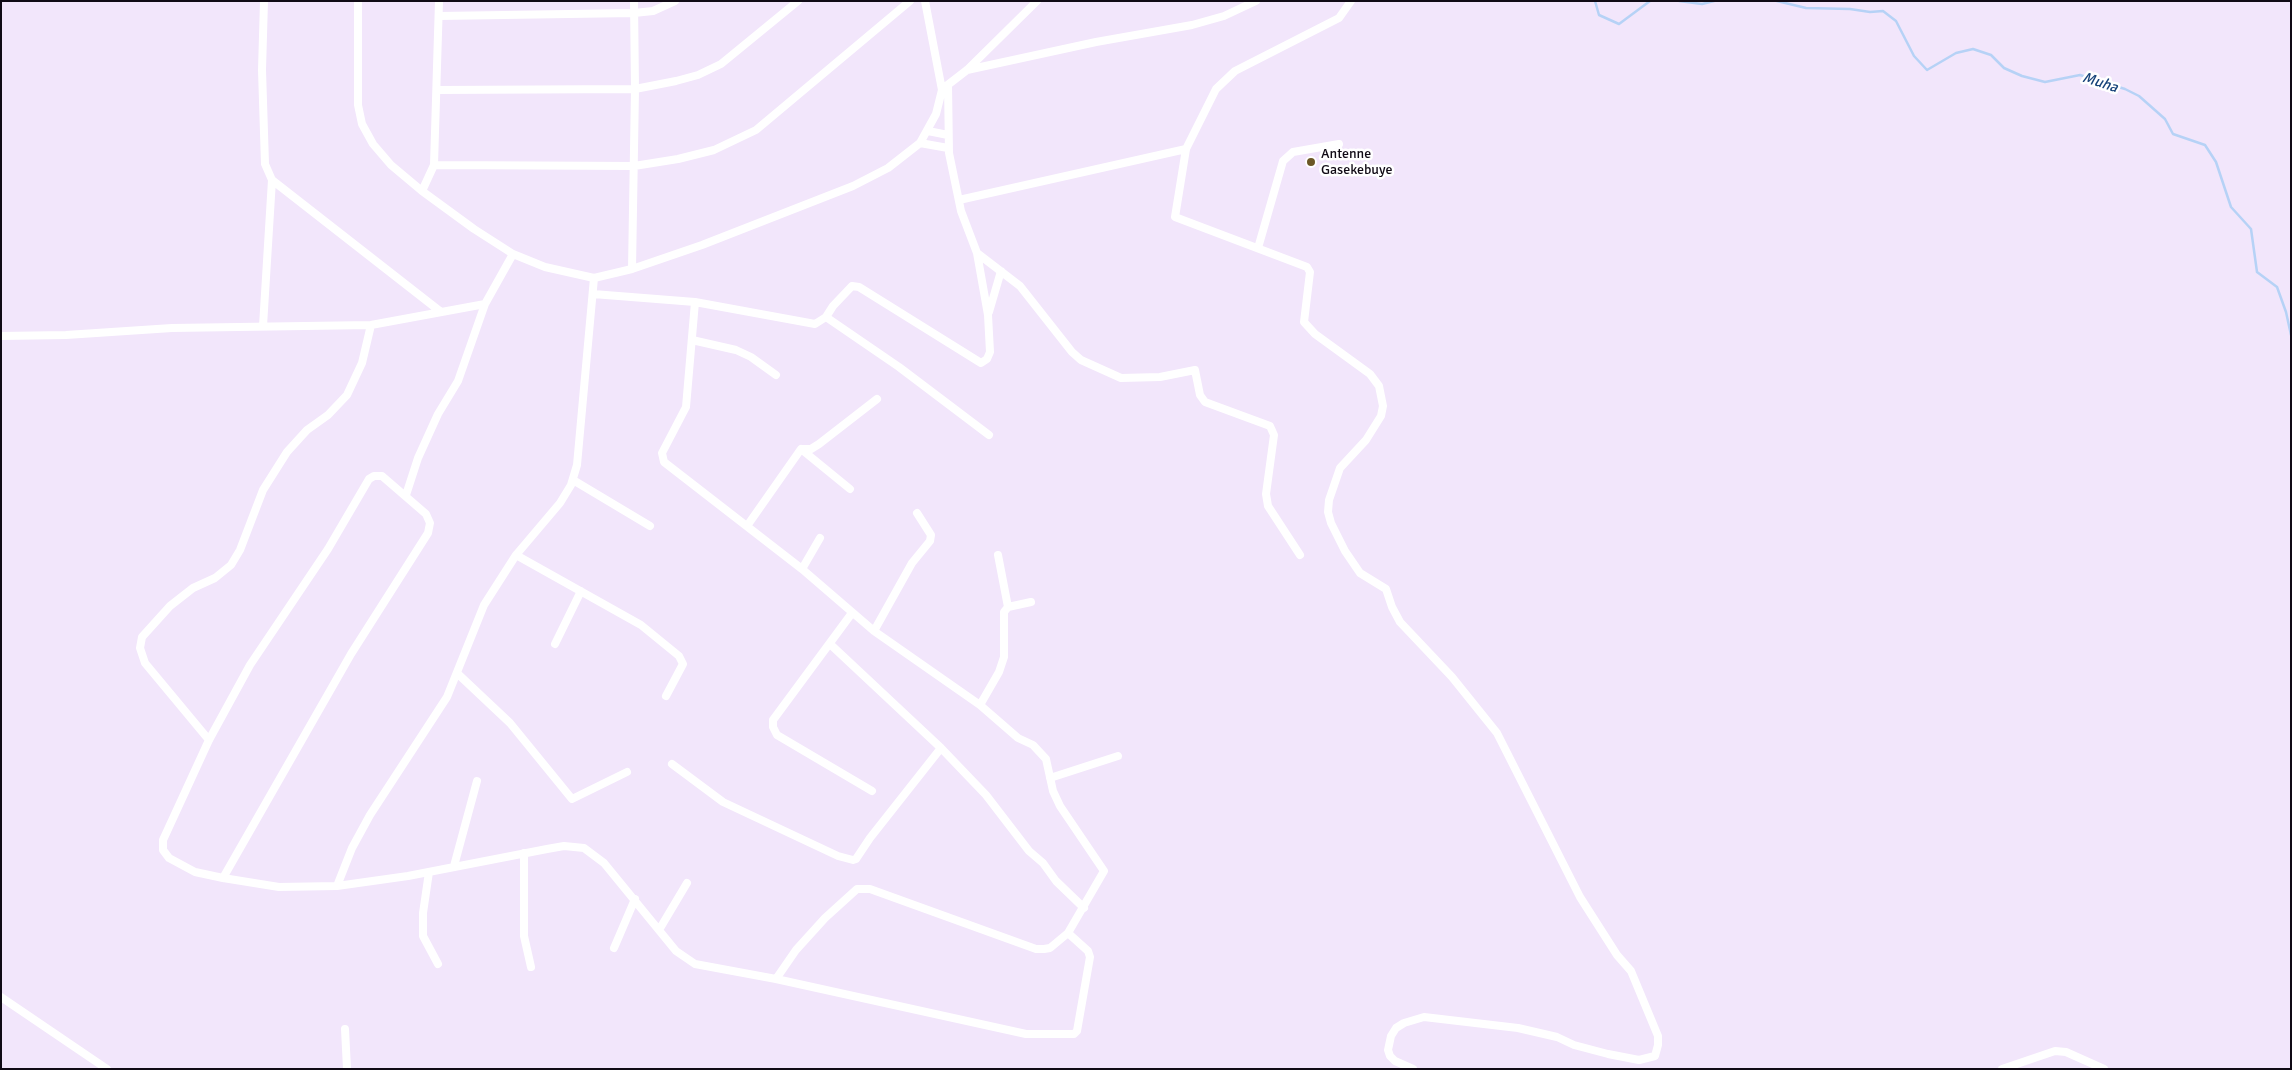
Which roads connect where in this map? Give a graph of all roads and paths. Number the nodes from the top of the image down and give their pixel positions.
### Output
1 (264, 1) edge
2 (358, 1) edge
3 (439, 1) edge
4 (634, 1) edge
5 (675, 1) edge
6 (798, 1) edge
7 (910, 1) edge
8 (925, 1) edge
9 (1037, 1) edge
10 (1256, 1) edge
11 (1351, 1) edge
12 (634, 13) junction
13 (439, 16) junction
14 (967, 70) junction
15 (945, 87) junction
16 (635, 89) junction
17 (437, 90) junction
18 (928, 131) junction
19 (948, 135) junction
20 (920, 143) junction
21 (1339, 144) dead end
22 (948, 148) junction
23 (1186, 149) junction
24 (434, 165) junction
25 (634, 166) junction
26 (272, 180) junction
27 (422, 191) junction
28 (959, 200) junction
29 (1258, 248) junction
30 (977, 253) junction
31 (513, 254) junction
32 (632, 269) junction
33 (1001, 271) junction
34 (594, 278) junction
35 (594, 294) junction
36 (695, 302) junction
37 (485, 304) junction
38 (441, 312) junction
39 (988, 315) junction
40 (826, 317) junction
41 (371, 325) junction
42 (263, 326) junction
43 (1, 336) edge
44 (692, 340) junction
45 (776, 375) dead end
46 (877, 399) dead end
47 (989, 435) dead end
48 (801, 449) junction
49 (572, 480) junction
50 (850, 489) dead end
51 (406, 495) junction
52 (917, 513) dead end
53 (650, 526) dead end
54 (747, 526) junction
55 (820, 538) dead end
56 (516, 555) junction
57 (998, 555) dead end
58 (1300, 556) dead end
59 (802, 569) junction
60 (581, 591) junction
61 (1030, 602) dead end
62 (1008, 607) junction
63 (852, 612) junction
64 (874, 631) junction
65 (555, 644) dead end
66 (830, 644) junction
67 (458, 674) junction
68 (666, 696) dead end
69 (980, 704) junction
70 (209, 740) junction
71 (941, 748) junction
72 (1118, 756) dead end
73 (672, 764) dead end
74 (627, 772) dead end
75 (1050, 778) junction
76 (477, 781) dead end
77 (872, 791) dead end
78 (524, 853) junction
79 (454, 866) junction
80 (429, 872) junction
81 (223, 878) junction
82 (687, 882) dead end
83 (338, 886) junction
84 (635, 899) junction
85 (1084, 908) junction
86 (659, 930) junction
87 (1068, 934) junction
88 (614, 948) dead end
89 (438, 964) dead end
90 (531, 966) dead end
91 (776, 979) junction
92 (1, 998) edge
93 (345, 1030) dead end
94 (107, 1069) edge
95 (348, 1069) edge
96 (1413, 1069) edge
97 (2002, 1069) edge
98 (2104, 1069) edge

1 - 26 street
2 - 27 street
3 - 13 street
4 - 12 street
5 - 12 street
6 - 16 street
7 - 25 street
8 - 15 street
9 - 14 street
10 - 14 street
11 - 23 street
12 - 13 street
12 - 16 street
13 - 17 street
14 - 15 street
15 - 18 street
15 - 19 street
16 - 17 street
16 - 25 street
17 - 24 street
18 - 19 street
18 - 20 street
19 - 22 street
20 - 22 street
20 - 32 street
21 - 29 street
22 - 28 street
23 - 28 street
23 - 29 street
24 - 25 street
24 - 27 street
25 - 32 street
26 - 38 street
26 - 42 street
27 - 31 street
28 - 30 street
29 - 96 street
30 - 33 street
30 - 39 street
31 - 34 street
31 - 37 street
32 - 34 street
33 - 39 street
33 - 58 street
34 - 35 street
35 - 36 street
35 - 49 street
36 - 40 street
36 - 44 street
37 - 38 street
37 - 51 street
38 - 41 street
39 - 40 street
40 - 47 street
41 - 42 street
41 - 70 street
42 - 43 street
44 - 45 street
44 - 54 street
46 - 48 street
48 - 50 street
48 - 54 street
49 - 53 street
49 - 56 street
51 - 70 street
51 - 81 street
52 - 64 street
54 - 59 street
55 - 59 street
56 - 60 street
56 - 67 street
57 - 62 street
59 - 63 street
60 - 65 street
60 - 68 street
61 - 62 street
62 - 69 street
63 - 64 street
63 - 66 street
64 - 69 street
66 - 71 street
66 - 77 street
67 - 74 street
67 - 83 street
69 - 75 street
70 - 81 street
71 - 73 street
71 - 85 street
72 - 75 street
75 - 85 street
76 - 79 street
78 - 79 street
78 - 84 street
78 - 90 street
79 - 80 street
80 - 83 street
80 - 89 street
81 - 83 street
82 - 86 street
84 - 86 street
84 - 88 street
85 - 87 street
86 - 91 street
87 - 91 street
87 - 91 street
92 - 94 street
93 - 95 street
97 - 98 street

